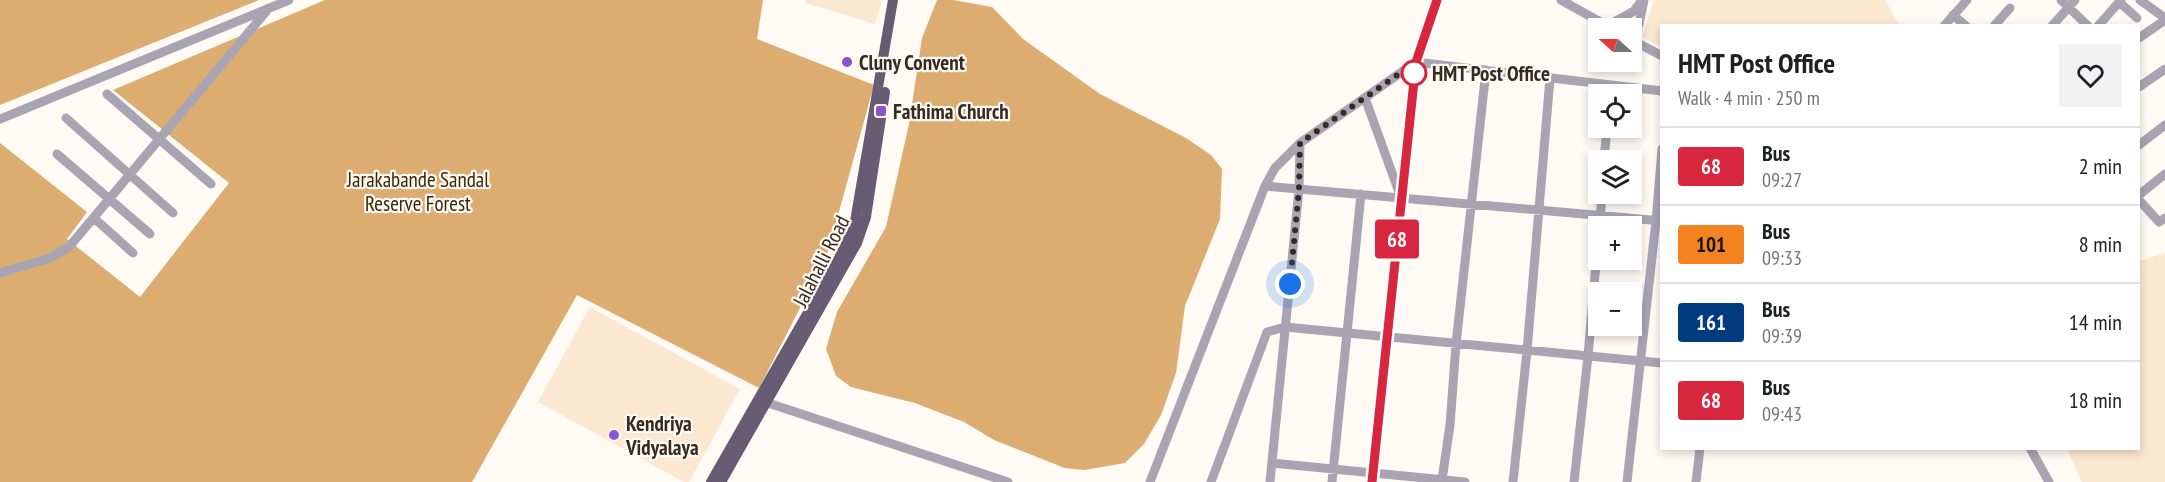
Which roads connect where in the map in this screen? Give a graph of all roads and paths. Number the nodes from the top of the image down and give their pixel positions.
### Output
1 (289, 0) edge
2 (893, 0) edge
3 (900, 0) edge
4 (1437, 0) edge
5 (1562, 0) edge
6 (1643, 0) edge
7 (1967, 0) edge
8 (2140, 0) edge
9 (2120, 1) edge
10 (2068, 2) edge
11 (269, 8) junction
12 (2010, 8) dead end
13 (1953, 15) junction
14 (1593, 18) edge
15 (1623, 18) edge
16 (1640, 18) edge
17 (2137, 18) dead end
18 (2165, 19) edge
19 (1946, 24) edge
20 (1964, 24) edge
21 (1996, 24) edge
22 (2053, 24) edge
23 (2086, 24) edge
24 (2100, 24) edge
25 (2140, 37) edge
26 (1642, 45) edge
27 (1660, 55) edge
28 (1416, 62) junction
29 (2165, 69) edge
30 (1486, 70) junction
31 (1550, 78) junction
32 (1588, 86) edge
33 (2140, 86) edge
34 (1642, 91) edge
35 (1660, 91) edge
36 (108, 94) dead end
37 (1365, 98) junction
38 (66, 117) dead end
39 (0, 119) edge
40 (2165, 125) edge
41 (160, 140) junction
42 (1300, 143) junction
43 (2140, 144) edge
44 (57, 154) dead end
45 (869, 164) junction
46 (2165, 174) edge
47 (131, 176) junction
48 (212, 184) dead end
49 (1265, 186) junction
50 (1299, 189) junction
51 (1361, 194) junction
52 (2140, 194) edge
53 (1401, 197) junction
54 (1660, 197) edge
55 (110, 200) junction
56 (2140, 201) edge
57 (1473, 204) junction
58 (1601, 204) edge
59 (1540, 210) junction
60 (172, 213) dead end
61 (1600, 215) junction
62 (94, 218) junction
63 (2162, 220) edge
64 (1659, 221) edge
65 (150, 234) dead end
66 (133, 253) dead end
67 (1595, 270) edge
68 (0, 273) edge
69 (1285, 327) junction
70 (1347, 334) junction
71 (1387, 338) junction
72 (1456, 344) junction
73 (1527, 351) junction
74 (1588, 357) junction
75 (1641, 362) junction
76 (1660, 363) edge
77 (763, 401) junction
78 (1700, 450) edge
79 (2031, 450) edge
80 (1272, 463) junction
81 (1333, 469) junction
82 (1372, 478) edge
83 (1442, 480) junction
84 (711, 482) edge
85 (721, 482) edge
86 (1008, 482) edge
87 (1150, 482) edge
88 (1210, 482) edge
89 (1270, 482) edge
90 (1332, 482) edge
91 (1465, 482) edge
92 (1513, 482) edge
93 (1574, 482) edge
94 (1627, 482) edge
95 (1696, 482) edge
96 (2049, 482) edge

1 - 11 street
2 - 45 main road
3 - 45 main road, Jalahalli Road
4 - 28 street
5 - 14 street
6 - 15 street
6 - 16 street
7 - 13 street
8 - 18 street
9 - 17 street
9 - 24 street
10 - 22 street
10 - 23 street
11 - 39 street
11 - 41 street
12 - 21 street
13 - 19 street
13 - 20 street
18 - 25 street
26 - 27 street
28 - 30 street
28 - 37 street
28 - 53 street
29 - 33 street
30 - 31 street
30 - 57 street
31 - 32 street
31 - 59 street
34 - 35 street
36 - 41 street
37 - 42 street
37 - 53 street
38 - 47 street
40 - 43 street
41 - 47 street
41 - 48 street
42 - 49 street
42 - 50 street
44 - 55 street
45 - 77 main road, Jalahalli Road
46 - 52 street
47 - 55 street
47 - 60 street
49 - 50 street
49 - 87 street
50 - 51 street
50 - 69 street
51 - 53 street
51 - 70 street
53 - 57 street
53 - 71 street
54 - 64 street
55 - 62 street
55 - 65 street
56 - 63 street
57 - 59 street
57 - 72 street
58 - 61 street
59 - 61 street
59 - 73 street
61 - 64 street
62 - 66 street
62 - 68 street
64 - 75 street
67 - 74 street
69 - 70 street
69 - 80 street
69 - 88 street
70 - 71 street
70 - 81 street
71 - 72 street
71 - 82 street
72 - 73 street
72 - 83 street
73 - 74 street
73 - 92 street
74 - 75 street
74 - 93 street
75 - 76 street
75 - 94 street
77 - 84 main road
77 - 85 main road, Jalahalli Road
77 - 86 street
78 - 95 street
79 - 96 street
80 - 81 street
80 - 89 street
81 - 82 street
81 - 90 street
82 - 83 street
83 - 91 street

